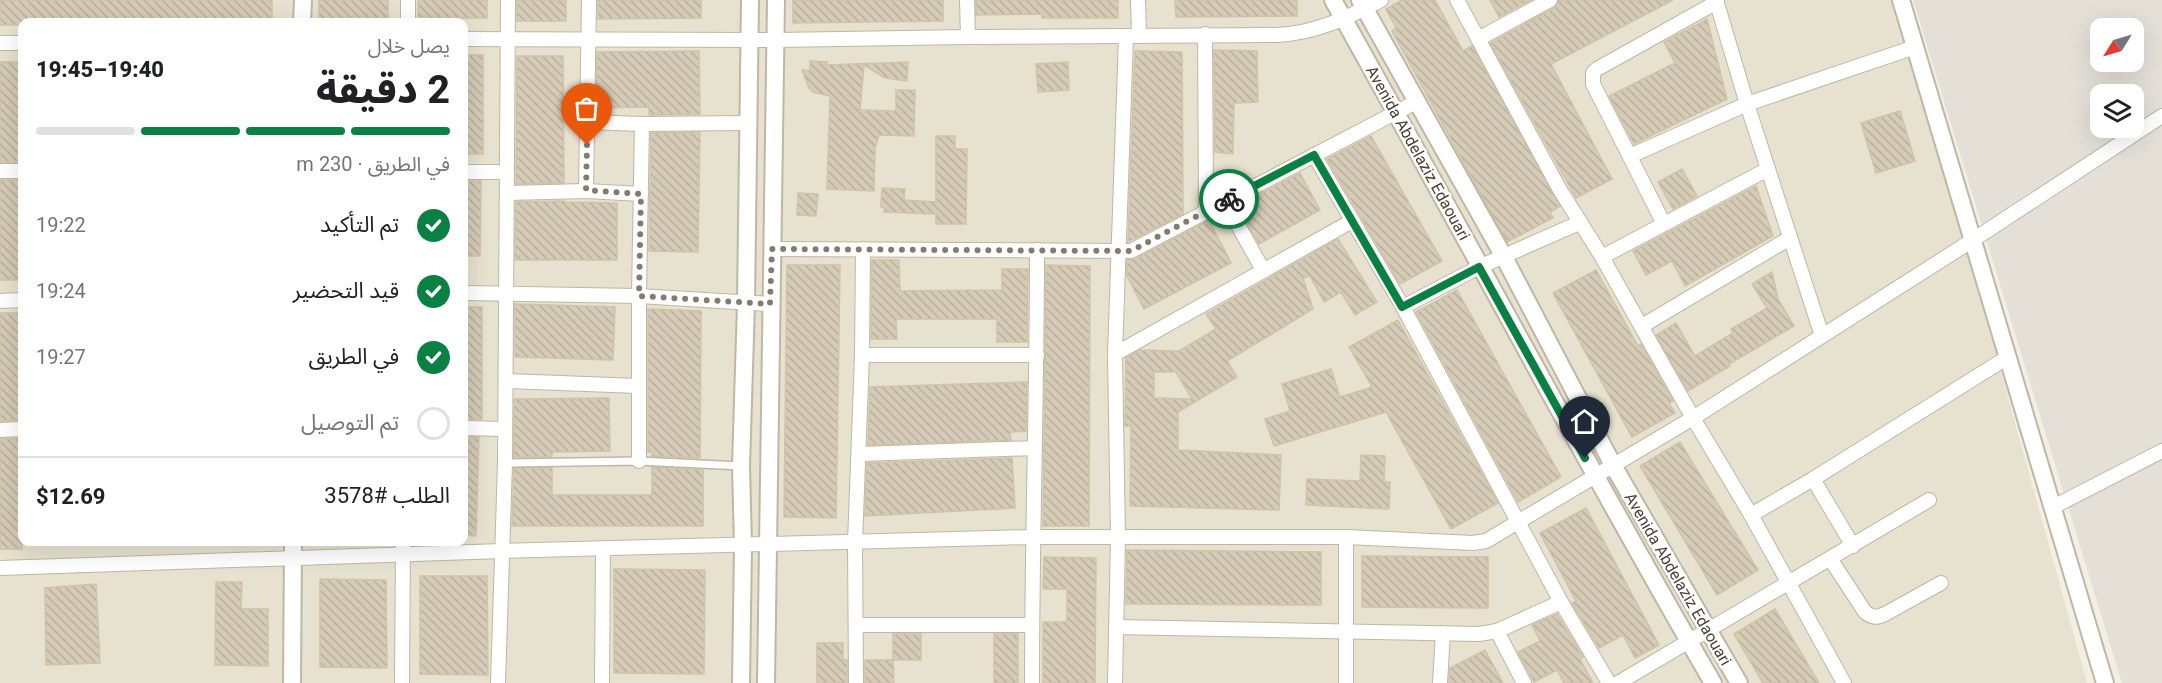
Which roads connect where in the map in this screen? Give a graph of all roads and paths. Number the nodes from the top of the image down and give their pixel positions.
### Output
1 (303, 0) edge
2 (408, 0) edge
3 (508, 0) edge
4 (589, 0) edge
5 (750, 0) edge
6 (776, 0) edge
7 (967, 0) edge
8 (1138, 0) edge
9 (1333, 0) edge
10 (1381, 0) edge
11 (1457, 0) edge
12 (1550, 0) edge
13 (1901, 0) edge
14 (1716, 1) edge
15 (1362, 4) edge
16 (302, 18) edge
17 (408, 18) edge
18 (1344, 19) junction
19 (1205, 34) junction
20 (968, 37) junction
21 (1132, 37) junction
22 (509, 38) junction
23 (468, 39) edge
24 (750, 39) junction
25 (1478, 39) junction
26 (588, 40) junction
27 (776, 40) junction
28 (0, 43) edge
29 (18, 43) edge
30 (1915, 47) junction
31 (1416, 102) junction
32 (1747, 104) junction
33 (1396, 111) junction
34 (2162, 116) edge
35 (588, 122) junction
36 (748, 123) junction
37 (642, 124) junction
38 (1314, 155) junction
39 (1630, 156) junction
40 (1768, 170) junction
41 (0, 171) edge
42 (18, 171) edge
43 (468, 172) edge
44 (507, 172) junction
45 (586, 190) junction
46 (507, 193) junction
47 (641, 194) junction
48 (1225, 202) junction
49 (1206, 212) junction
50 (1352, 222) junction
51 (1579, 223) junction
52 (1664, 224) junction
53 (1790, 238) junction
54 (1972, 240) junction
55 (772, 249) junction
56 (863, 249) junction
57 (1037, 250) junction
58 (1118, 252) junction
59 (1503, 256) junction
60 (1602, 257) junction
61 (1479, 267) junction
62 (1263, 270) junction
63 (507, 292) junction
64 (468, 293) edge
65 (639, 296) junction
66 (0, 300) edge
67 (18, 300) edge
68 (746, 303) junction
69 (770, 304) junction
70 (1402, 307) junction
71 (1642, 326) junction
72 (1822, 336) junction
73 (1115, 354) junction
74 (1037, 355) junction
75 (862, 356) junction
76 (2008, 357) junction
77 (506, 381) junction
78 (638, 386) junction
79 (1693, 418) junction
80 (468, 428) edge
81 (0, 429) edge
82 (18, 429) edge
83 (505, 429) junction
84 (1035, 448) junction
85 (2162, 451) edge
86 (860, 454) junction
87 (639, 461) junction
88 (505, 463) junction
89 (741, 466) junction
90 (1614, 467) junction
91 (1596, 477) junction
92 (1813, 479) junction
93 (1929, 500) dead end
94 (2053, 507) junction
95 (1751, 515) junction
96 (1519, 522) junction
97 (1032, 537) junction
98 (1118, 537) junction
99 (1346, 537) junction
100 (855, 543) junction
101 (743, 545) junction
102 (293, 546) edge
103 (403, 546) edge
104 (768, 546) junction
105 (1853, 546) junction
106 (603, 550) junction
107 (502, 551) junction
108 (403, 556) junction
109 (293, 559) junction
110 (1831, 560) junction
111 (0, 568) edge
112 (1789, 583) junction
113 (1941, 583) dead end
114 (1561, 602) junction
115 (857, 625) junction
116 (1032, 626) junction
117 (1116, 627) junction
118 (1347, 630) junction
119 (1708, 630) junction
120 (1497, 631) junction
121 (1443, 633) junction
122 (1688, 641) junction
123 (292, 683) edge
124 (402, 683) edge
125 (498, 683) edge
126 (602, 683) edge
127 (741, 683) edge
128 (766, 683) edge
129 (856, 683) edge
130 (1032, 683) edge
131 (1115, 683) edge
132 (1346, 683) edge
133 (1440, 683) edge
134 (1524, 683) edge
135 (1609, 683) edge
136 (1618, 683) edge
137 (1713, 683) edge
138 (1739, 683) edge
139 (1844, 683) edge
140 (2105, 683) edge

1 - 16 street
2 - 17 street
3 - 22 street
4 - 26 street
5 - 24 street
6 - 27 street
7 - 20 street
8 - 21 street
9 - 18 street, Avenida Abdelaziz Edaouari
10 - 15 street
11 - 25 street
12 - 25 street
13 - 30 street
14 - 32 street
14 - 39 street
15 - 18 street
15 - 31 street, Avenida Abdelaziz Edaouari
18 - 19 street
18 - 33 street, Avenida Abdelaziz Edaouari
19 - 21 street
19 - 49 street
20 - 21 street
20 - 27 street
21 - 58 street
22 - 23 street
22 - 26 street
22 - 44 street
24 - 26 street
24 - 27 street
24 - 36 street
25 - 51 street
26 - 35 street
27 - 55 street
28 - 29 street
30 - 32 street
30 - 54 street
31 - 33 street
31 - 59 street, Avenida Abdelaziz Edaouari
32 - 39 street
32 - 40 street
33 - 38 street
33 - 61 street, Avenida Abdelaziz Edaouari
34 - 54 street
35 - 37 street
35 - 45 street
36 - 37 street
36 - 68 street
37 - 47 street
38 - 48 street
38 - 50 street
39 - 52 street
40 - 52 street
40 - 53 street
41 - 42 street
43 - 44 street
44 - 46 street
45 - 46 street
45 - 47 street
46 - 63 street
47 - 65 street
48 - 49 street
48 - 62 street
49 - 58 street
50 - 62 street
50 - 70 street
51 - 59 street
51 - 60 street
52 - 60 street
53 - 71 street
53 - 72 street
54 - 72 street
54 - 76 street
55 - 56 street
55 - 69 street
56 - 57 street
56 - 75 street
57 - 58 street
57 - 74 street
58 - 73 street
59 - 61 street
59 - 90 street, Avenida Abdelaziz Edaouari
60 - 71 street
61 - 70 street
61 - 91 street, Avenida Abdelaziz Edaouari
62 - 73 street
63 - 64 street
63 - 65 street
63 - 77 street
65 - 68 street
65 - 78 street
66 - 67 street
68 - 69 street
68 - 89 street
69 - 104 street
70 - 96 street
71 - 79 street
72 - 79 street
73 - 98 street
74 - 75 street
74 - 84 street
75 - 86 street
76 - 92 street
76 - 94 street
77 - 78 street
77 - 83 street
78 - 87 street
79 - 90 street
79 - 95 street
80 - 83 street
81 - 82 street
83 - 88 street
84 - 86 street
84 - 97 street
85 - 94 street
86 - 100 street
87 - 88 lane
87 - 89 lane
88 - 107 street
89 - 101 street
90 - 91 street
90 - 119 street, Avenida Abdelaziz Edaouari
91 - 96 street
91 - 122 street, Avenida Abdelaziz Edaouari
92 - 95 street
92 - 105 street
93 - 105 street
94 - 140 street
95 - 112 street
96 - 99 street
96 - 114 street
97 - 98 street
97 - 100 street
97 - 116 street
98 - 99 street
98 - 117 street
99 - 118 street
100 - 104 street
100 - 115 street
101 - 104 street
101 - 106 street
101 - 127 street
102 - 109 street
103 - 108 street
104 - 128 street
105 - 110 street
106 - 107 street
106 - 126 street
107 - 108 street
107 - 125 street
108 - 109 street
108 - 124 street
109 - 111 street
109 - 123 street
110 - 112 street
110 - 113 street
112 - 119 street
112 - 139 street
114 - 120 street
114 - 135 street
115 - 116 street
115 - 129 street
116 - 130 street
117 - 118 street
117 - 131 street
118 - 121 street
118 - 132 street
119 - 122 street
119 - 138 street, Avenida Abdelaziz Edaouari
120 - 121 street
120 - 134 street
121 - 133 street
122 - 136 street
122 - 137 street, Avenida Abdelaziz Edaouari

